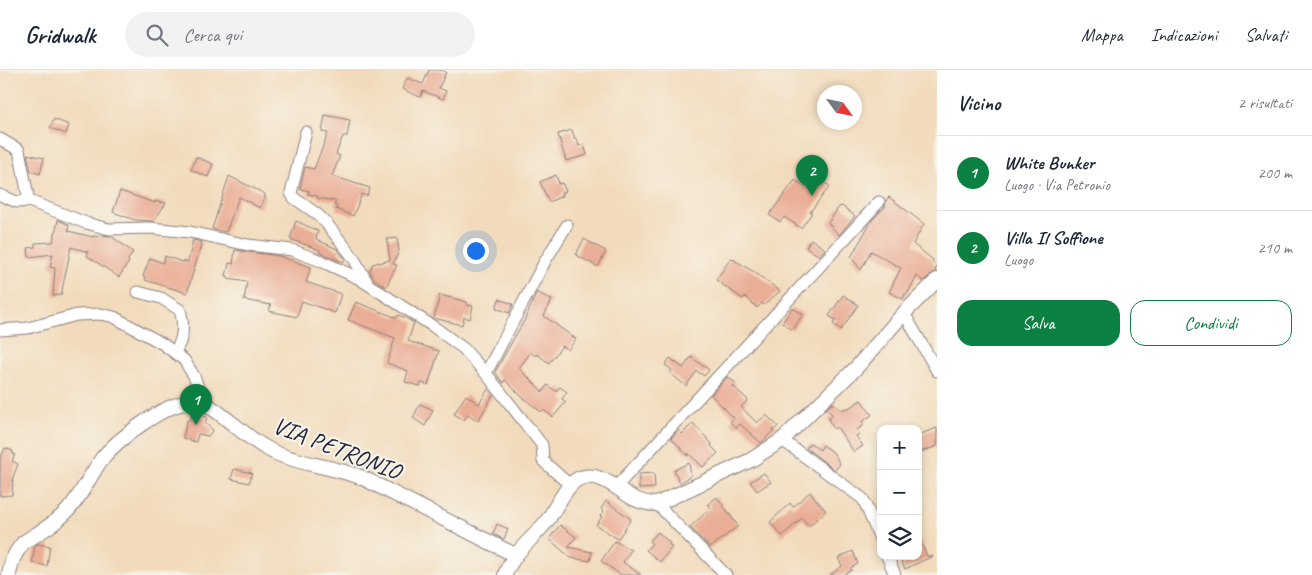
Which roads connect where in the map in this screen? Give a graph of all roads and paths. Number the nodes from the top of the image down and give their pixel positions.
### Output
1 (306, 132) dead end
2 (0, 139) edge
3 (0, 195) edge
4 (29, 201) junction
5 (879, 202) dead end
6 (567, 224) dead end
7 (937, 280) edge
8 (370, 285) junction
9 (138, 292) dead end
10 (904, 313) junction
11 (0, 330) edge
12 (175, 351) junction
13 (937, 371) edge
14 (486, 373) junction
15 (199, 403) junction
16 (782, 440) junction
17 (571, 486) junction
18 (616, 487) junction
19 (657, 504) junction
20 (877, 531) edge
21 (515, 555) junction
22 (889, 560) edge
23 (9, 575) edge
24 (505, 575) edge
25 (726, 575) edge
26 (895, 575) edge

1 - 8 street
2 - 4 street
3 - 4 street
4 - 8 street
5 - 18 street
6 - 14 street
7 - 10 street
8 - 14 street
9 - 12 street
10 - 13 street
10 - 16 street
11 - 12 street
12 - 15 street
14 - 17 street
15 - 21 street, VIA PETRONIO
15 - 23 street
16 - 19 street
16 - 20 street
17 - 18 street
17 - 21 street
18 - 19 street
19 - 25 street
21 - 24 street
22 - 26 street

